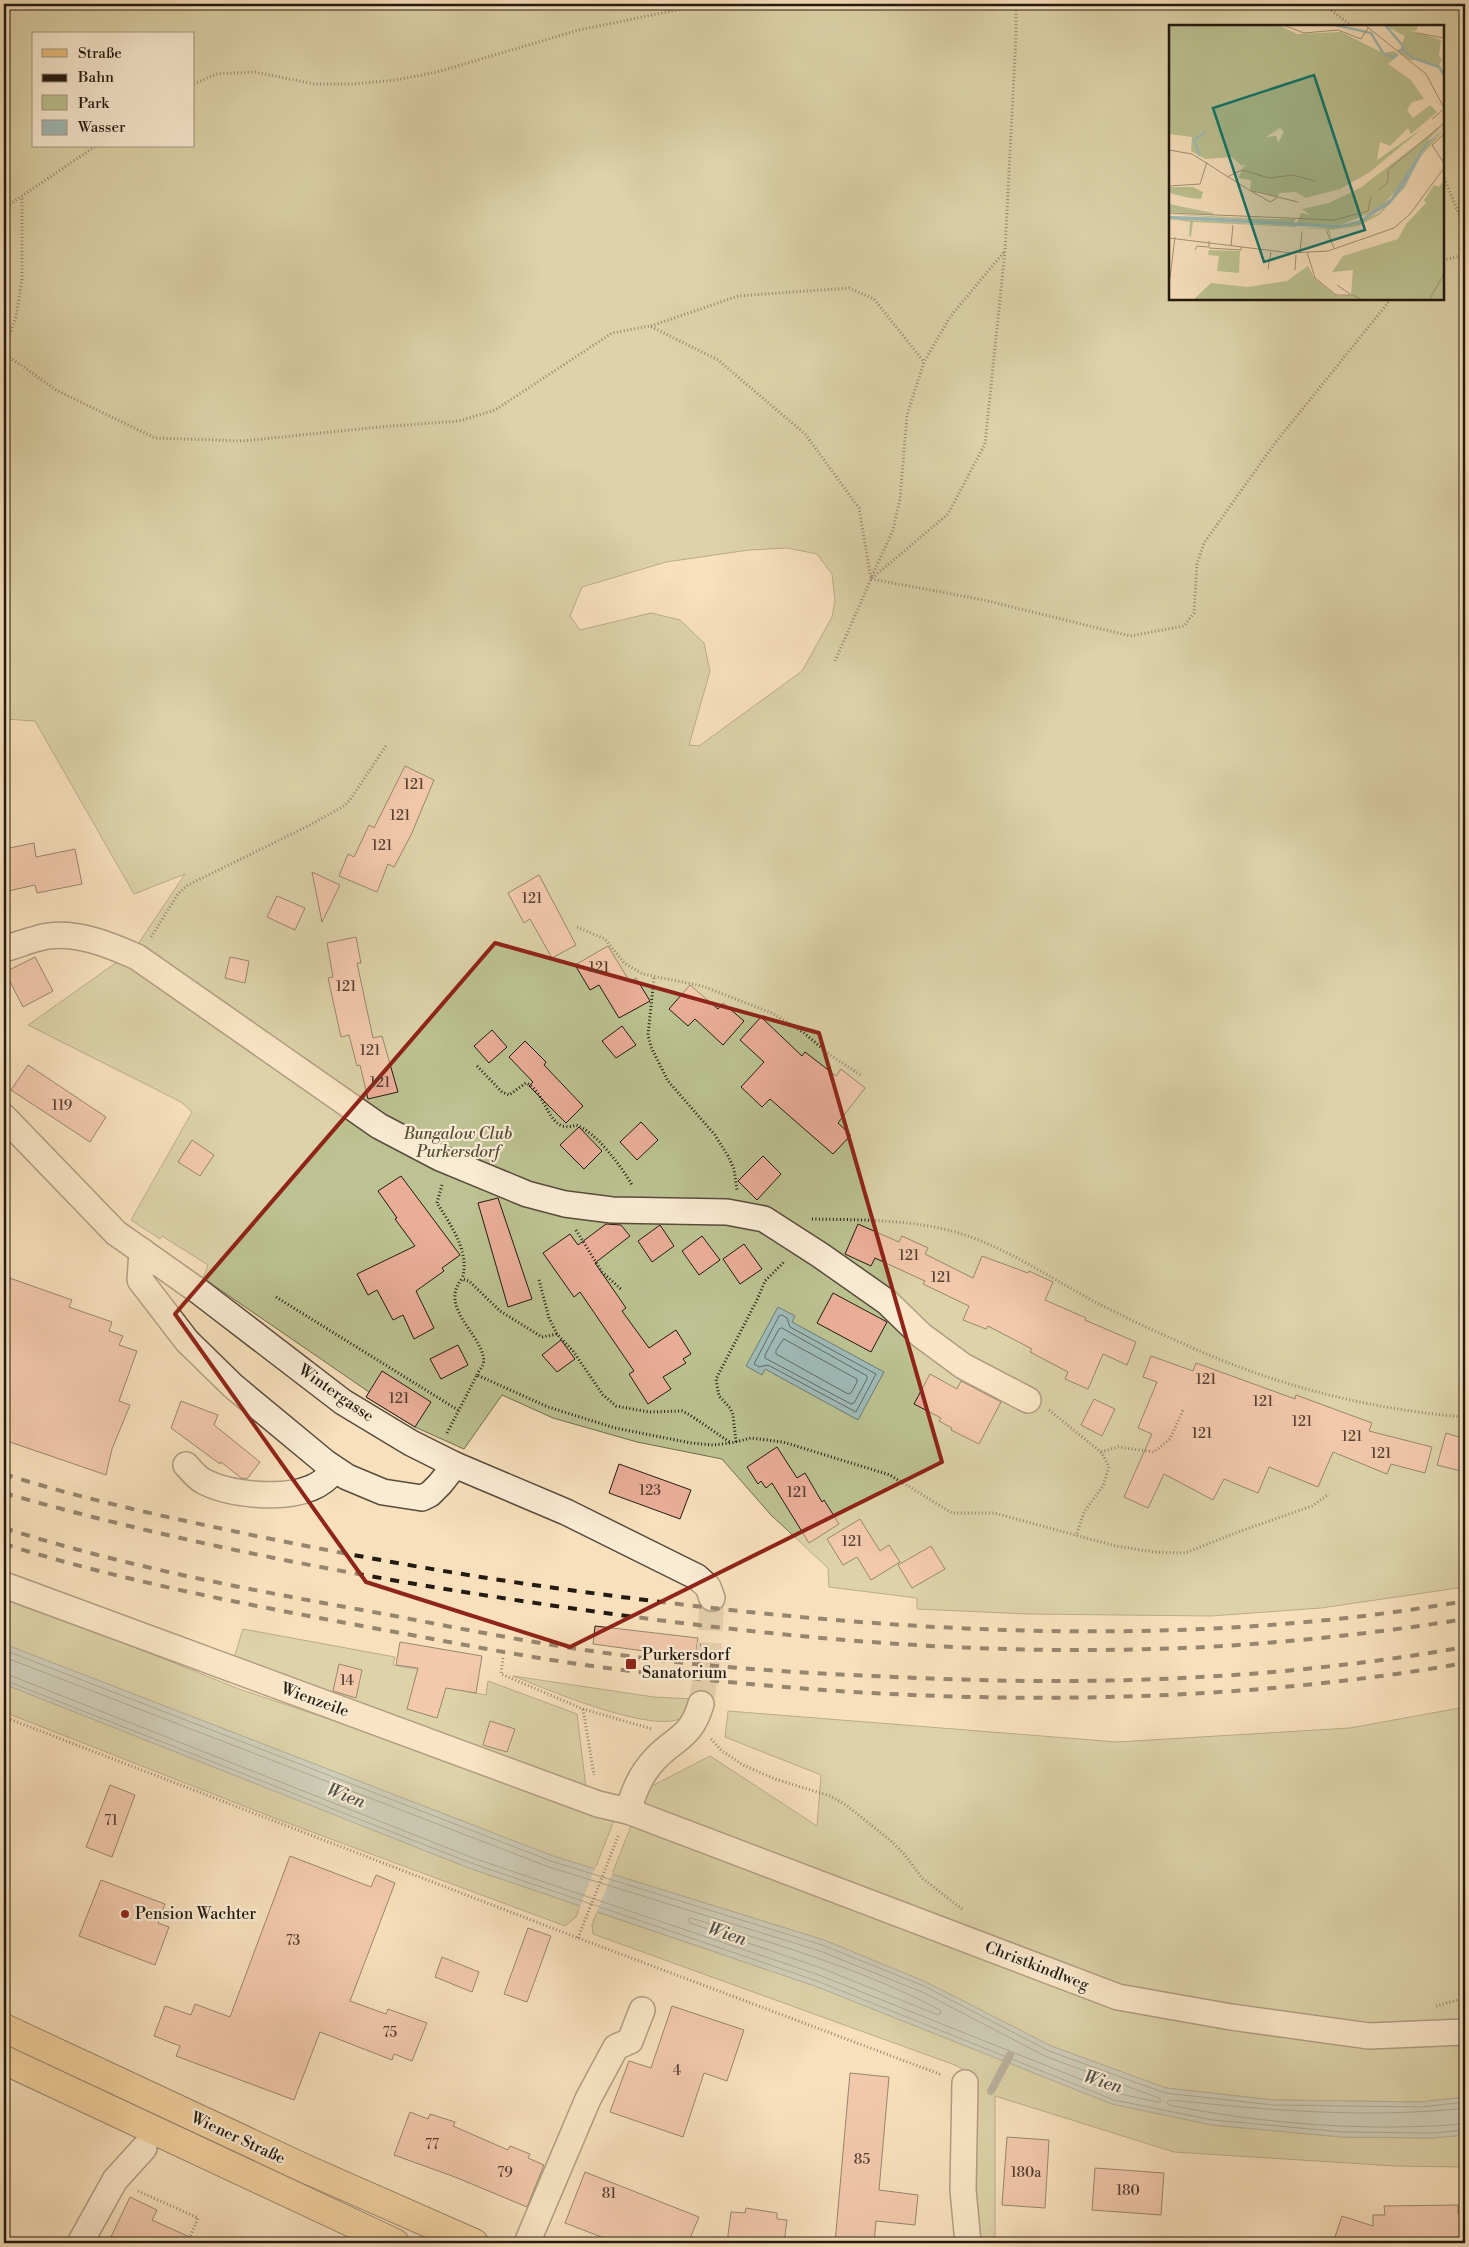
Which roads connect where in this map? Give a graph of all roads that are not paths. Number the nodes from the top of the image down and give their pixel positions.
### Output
1 (4, 949) edge
2 (4, 1117) edge
3 (142, 1251) junction
4 (1028, 1400) road end
5 (446, 1460) junction
6 (186, 1465) dead end
7 (335, 1470) junction
8 (4, 1585) edge
9 (712, 1598) tunnel mouth
10 (699, 1723) tunnel mouth
11 (625, 1818) junction
12 (642, 2010) dead end
13 (4, 2028) edge
14 (1465, 2032) edge
15 (4, 2060) edge
16 (965, 2084) road end
17 (144, 2148) dead end
18 (80, 2243) edge
19 (395, 2243) edge
20 (474, 2243) edge
21 (527, 2243) edge
22 (968, 2243) edge

1 - 4 street
2 - 3 street, Wintergasse
3 - 5 street, Wintergasse
3 - 7 street
5 - 7 street
5 - 9 street, Wintergasse
6 - 7 street
8 - 11 street, Wienzeile
10 - 11 street
11 - 14 street, Christkindlweg
12 - 21 street
13 - 20 main road, Wiener Straße
15 - 19 main road, Wiener Straße
16 - 22 street
17 - 18 street

